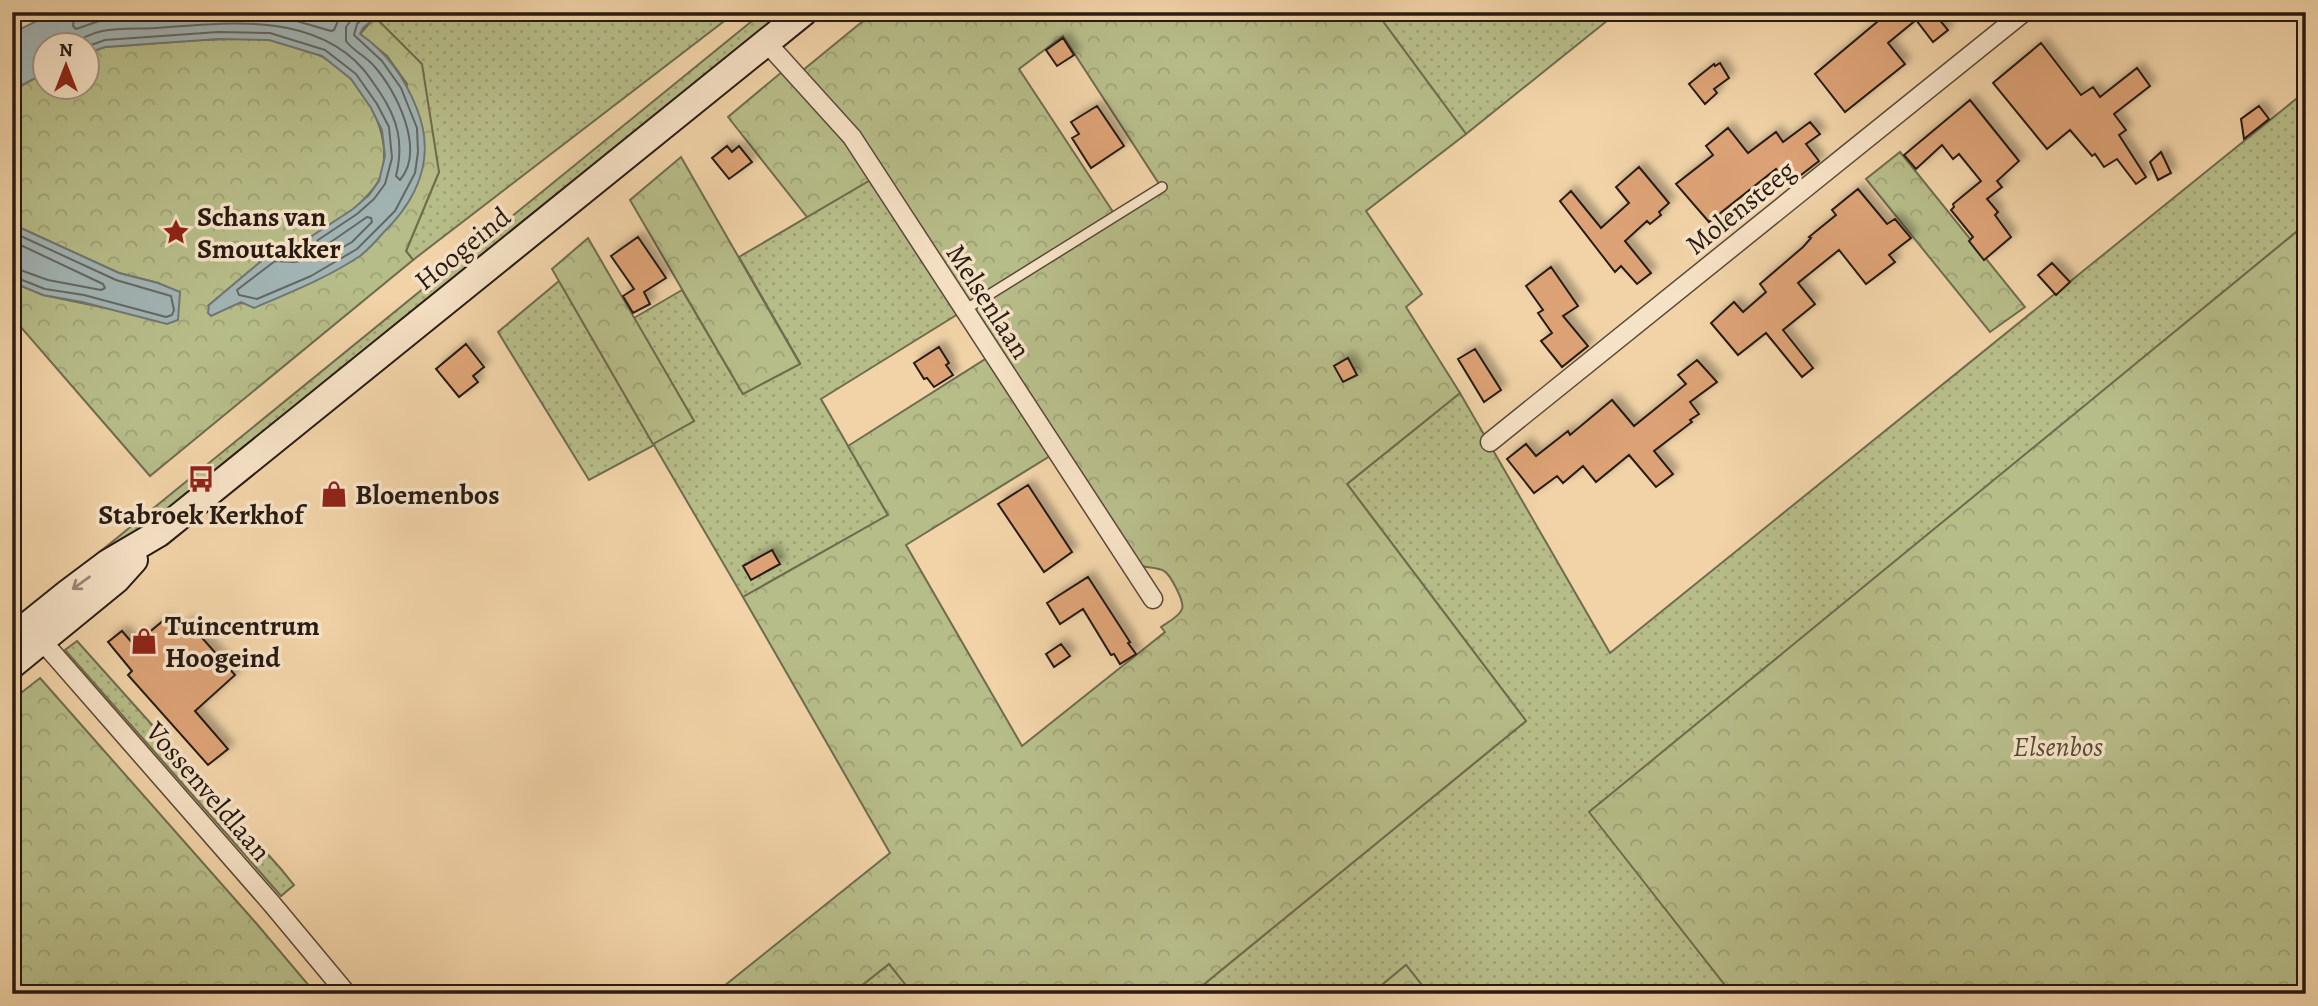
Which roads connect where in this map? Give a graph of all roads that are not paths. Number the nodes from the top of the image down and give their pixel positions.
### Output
1 (804, 12) edge
2 (2024, 12) edge
3 (767, 43) junction
4 (1162, 187) dead end
5 (963, 311) junction
6 (1490, 442) dead end
7 (1153, 599) dead end
8 (28, 635) edge
9 (12, 665) edge
10 (347, 994) edge

1 - 3 main road, Hoogeind
2 - 6 street, Molensteeg
3 - 5 street, Melsenlaan
3 - 8 main road, Hoogeind
4 - 5 lane
5 - 7 street, Melsenlaan
8 - 9 main road, Hoogeind
8 - 10 street, Vossenveldlaan

